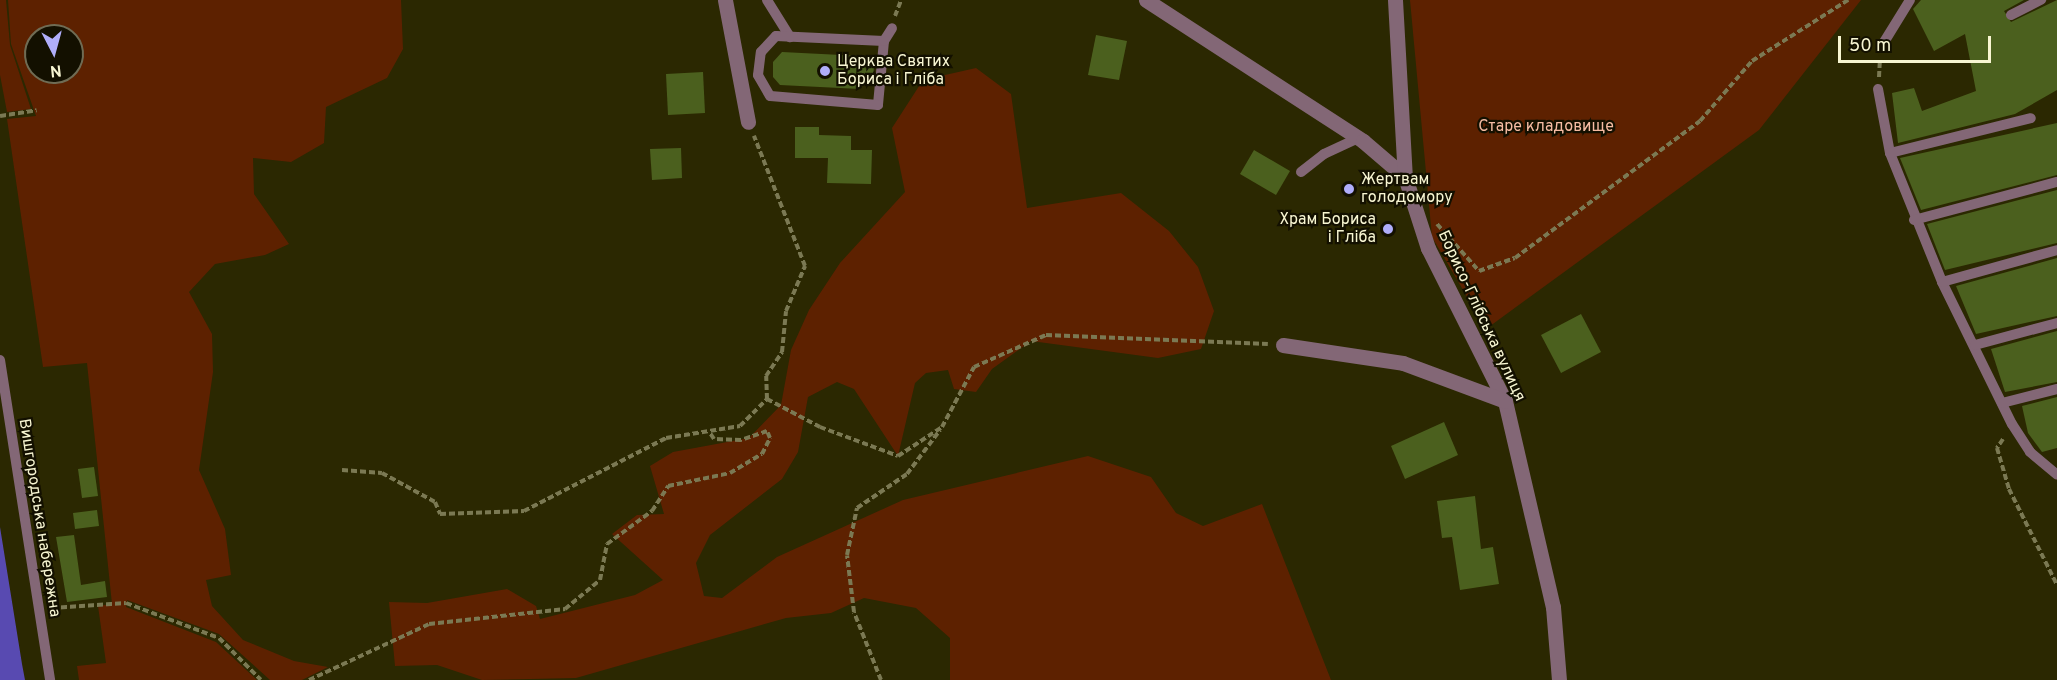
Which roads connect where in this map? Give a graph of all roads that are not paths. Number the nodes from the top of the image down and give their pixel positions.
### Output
1 (724, 0) edge
2 (766, 0) edge
3 (1146, 0) edge
4 (1395, 0) edge
5 (1910, 0) edge
6 (2041, 0) edge
7 (2011, 15) dead end
8 (892, 28) dead end
9 (790, 37) junction
10 (884, 41) junction
11 (1881, 46) road end
12 (1878, 89) road end
13 (2031, 118) dead end
14 (748, 122) road end
15 (1359, 138) junction
16 (1890, 153) junction
17 (1301, 172) dead end
18 (1405, 177) junction
19 (2057, 182) edge
20 (1914, 220) junction
21 (2057, 250) edge
22 (1942, 282) junction
23 (2057, 323) edge
24 (1283, 345) road end
25 (1975, 345) junction
26 (0, 360) edge
27 (2057, 389) edge
28 (1505, 401) junction
29 (2002, 403) junction
30 (2057, 474) edge
31 (50, 680) edge
32 (1559, 680) edge

1 - 14 street
2 - 9 lane
3 - 15 street
4 - 18 street, Борисо-Глібська вулиця
5 - 11 lane
6 - 7 lane
8 - 10 lane
9 - 10 lane
9 - 10 lane
12 - 16 lane
13 - 16 lane
15 - 17 lane
15 - 18 street
16 - 20 lane
18 - 28 street, Борисо-Глібська вулиця
19 - 20 lane
20 - 22 lane
21 - 22 lane
22 - 25 lane
23 - 25 lane
24 - 28 street
25 - 29 lane
26 - 31 lane, Вишгородська набережна
27 - 29 lane
28 - 32 street, Борисо-Глібська вулиця
29 - 30 lane

